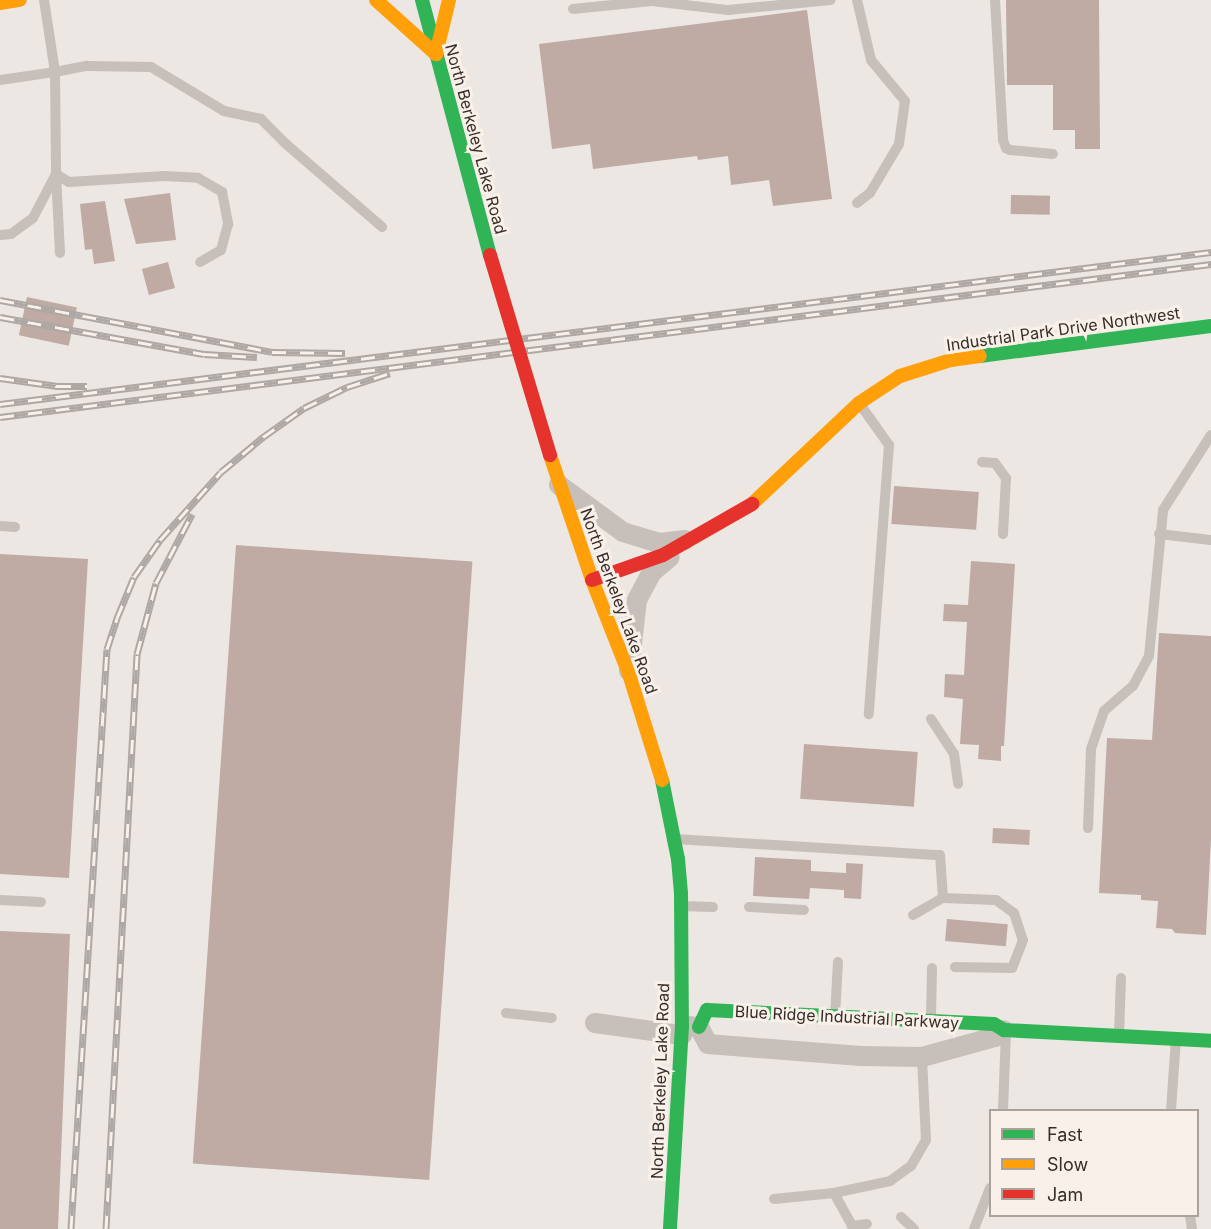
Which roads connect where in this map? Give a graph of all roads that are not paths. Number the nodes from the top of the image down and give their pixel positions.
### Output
1 (20, 0) edge
2 (44, 0) edge
3 (376, 0) edge
4 (422, 0) edge
5 (449, 0) edge
6 (831, 0) edge
7 (857, 0) edge
8 (995, 0) edge
9 (1, 2) edge
10 (573, 9) dead end
11 (436, 54) junction
12 (55, 72) junction
13 (0, 80) edge
14 (1053, 154) dead end
15 (56, 174) junction
16 (857, 202) dead end
17 (382, 227) dead end
18 (0, 235) edge
19 (60, 254) dead end
20 (200, 262) dead end
21 (1211, 326) edge
22 (859, 403) junction
23 (1211, 435) edge
24 (982, 462) dead end
25 (559, 485) junction
26 (0, 526) edge
27 (15, 527) dead end
28 (1002, 534) dead end
29 (1159, 534) junction
30 (694, 539) junction
31 (1211, 540) edge
32 (592, 580) junction
33 (629, 674) junction
34 (869, 714) dead end
35 (931, 719) dead end
36 (958, 784) dead end
37 (1088, 828) dead end
38 (674, 839) junction
39 (943, 898) junction
40 (0, 900) edge
41 (41, 902) dead end
42 (681, 906) junction
43 (713, 907) dead end
44 (749, 908) dead end
45 (804, 910) dead end
46 (913, 915) dead end
47 (838, 962) dead end
48 (955, 967) dead end
49 (932, 968) dead end
50 (1121, 978) dead end
51 (507, 1013) dead end
52 (552, 1018) dead end
53 (835, 1018) junction
54 (931, 1021) junction
55 (595, 1023) dead end
56 (688, 1029) junction
57 (1005, 1030) junction
58 (1119, 1036) junction
59 (1176, 1039) junction
60 (1211, 1041) edge
61 (922, 1057) junction
62 (1172, 1105) edge
63 (1003, 1109) edge
64 (989, 1191) edge
65 (834, 1194) junction
66 (774, 1199) dead end
67 (901, 1217) dead end
68 (867, 1224) dead end
69 (975, 1228) edge
70 (670, 1229) edge
71 (914, 1229) edge

1 - 9 street
2 - 12 lane
3 - 11 street
4 - 11 street, North Berkeley Lake Road
5 - 11 street
6 - 10 lane
7 - 16 lane
8 - 14 lane
11 - 25 street, North Berkeley Lake Road, bridge
12 - 13 lane
12 - 15 lane
12 - 17 lane
15 - 18 lane
15 - 19 lane
15 - 20 lane
21 - 22 street, Industrial Park Drive Northwest
22 - 30 street, Industrial Park Drive Northwest
22 - 34 lane
23 - 29 lane
24 - 28 lane
25 - 30 street
25 - 32 street, North Berkeley Lake Road
26 - 27 lane
29 - 31 lane
29 - 37 lane
30 - 32 street, Industrial Park Drive Northwest
30 - 33 street
32 - 33 street, North Berkeley Lake Road
33 - 38 street, North Berkeley Lake Road
35 - 36 lane
38 - 39 lane
38 - 42 street, North Berkeley Lake Road
39 - 46 lane
39 - 48 lane
40 - 41 lane
42 - 43 lane
42 - 56 street, North Berkeley Lake Road
44 - 45 lane
47 - 53 lane
49 - 54 lane
50 - 58 lane
51 - 52 lane
53 - 54 street, Blue Ridge Industrial Parkway
53 - 56 street, Blue Ridge Industrial Parkway
54 - 57 street, Blue Ridge Industrial Parkway
55 - 56 street
56 - 61 street, Blue Ridge Industrial Parkway
56 - 70 street, North Berkeley Lake Road
57 - 58 street, Blue Ridge Industrial Parkway
57 - 61 street, Blue Ridge Industrial Parkway
57 - 63 lane
58 - 59 street, Blue Ridge Industrial Parkway
59 - 60 street, Blue Ridge Industrial Parkway
59 - 62 lane
61 - 65 lane
64 - 69 lane
65 - 66 lane
65 - 68 lane
67 - 71 lane

